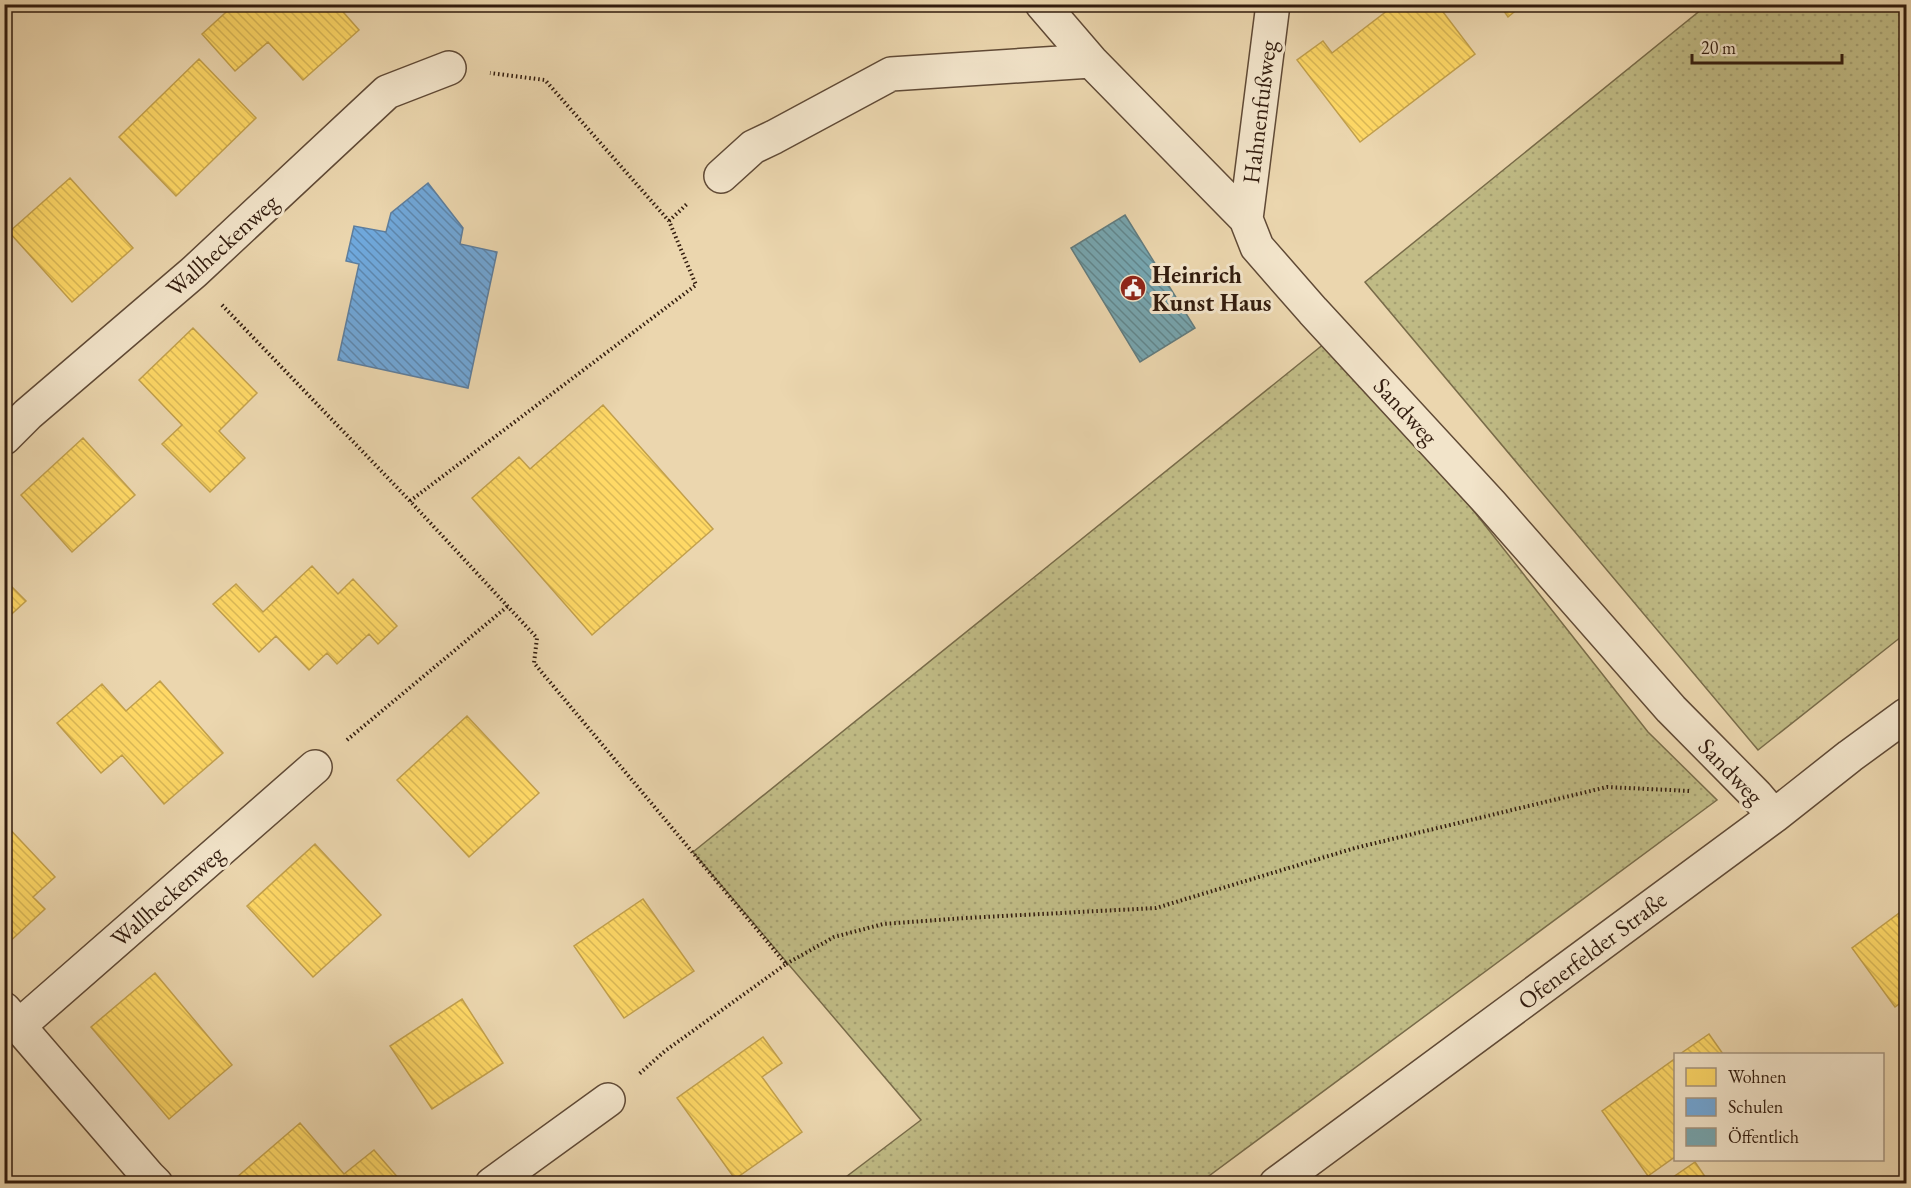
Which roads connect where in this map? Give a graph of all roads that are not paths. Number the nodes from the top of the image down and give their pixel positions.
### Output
1 (1042, 4) edge
2 (1274, 4) edge
3 (1091, 60) junction
4 (449, 68) road end
5 (721, 176) dead end
6 (1245, 219) junction
7 (4, 438) edge
8 (1906, 714) edge
9 (315, 767) road end
10 (1765, 805) junction
11 (12, 1017) edge
12 (608, 1100) road end
13 (156, 1184) edge
14 (492, 1184) edge
15 (1276, 1184) edge

1 - 3 street, Sandweg
2 - 6 street, Hahnenfußweg
3 - 5 street
3 - 6 street, Sandweg
4 - 7 street, Wallheckenweg
6 - 10 street, Sandweg
8 - 10 street, Ofenerfelder Straße
9 - 11 street, Wallheckenweg
10 - 15 street, Ofenerfelder Straße
11 - 13 street, Wallheckenweg
12 - 14 street

